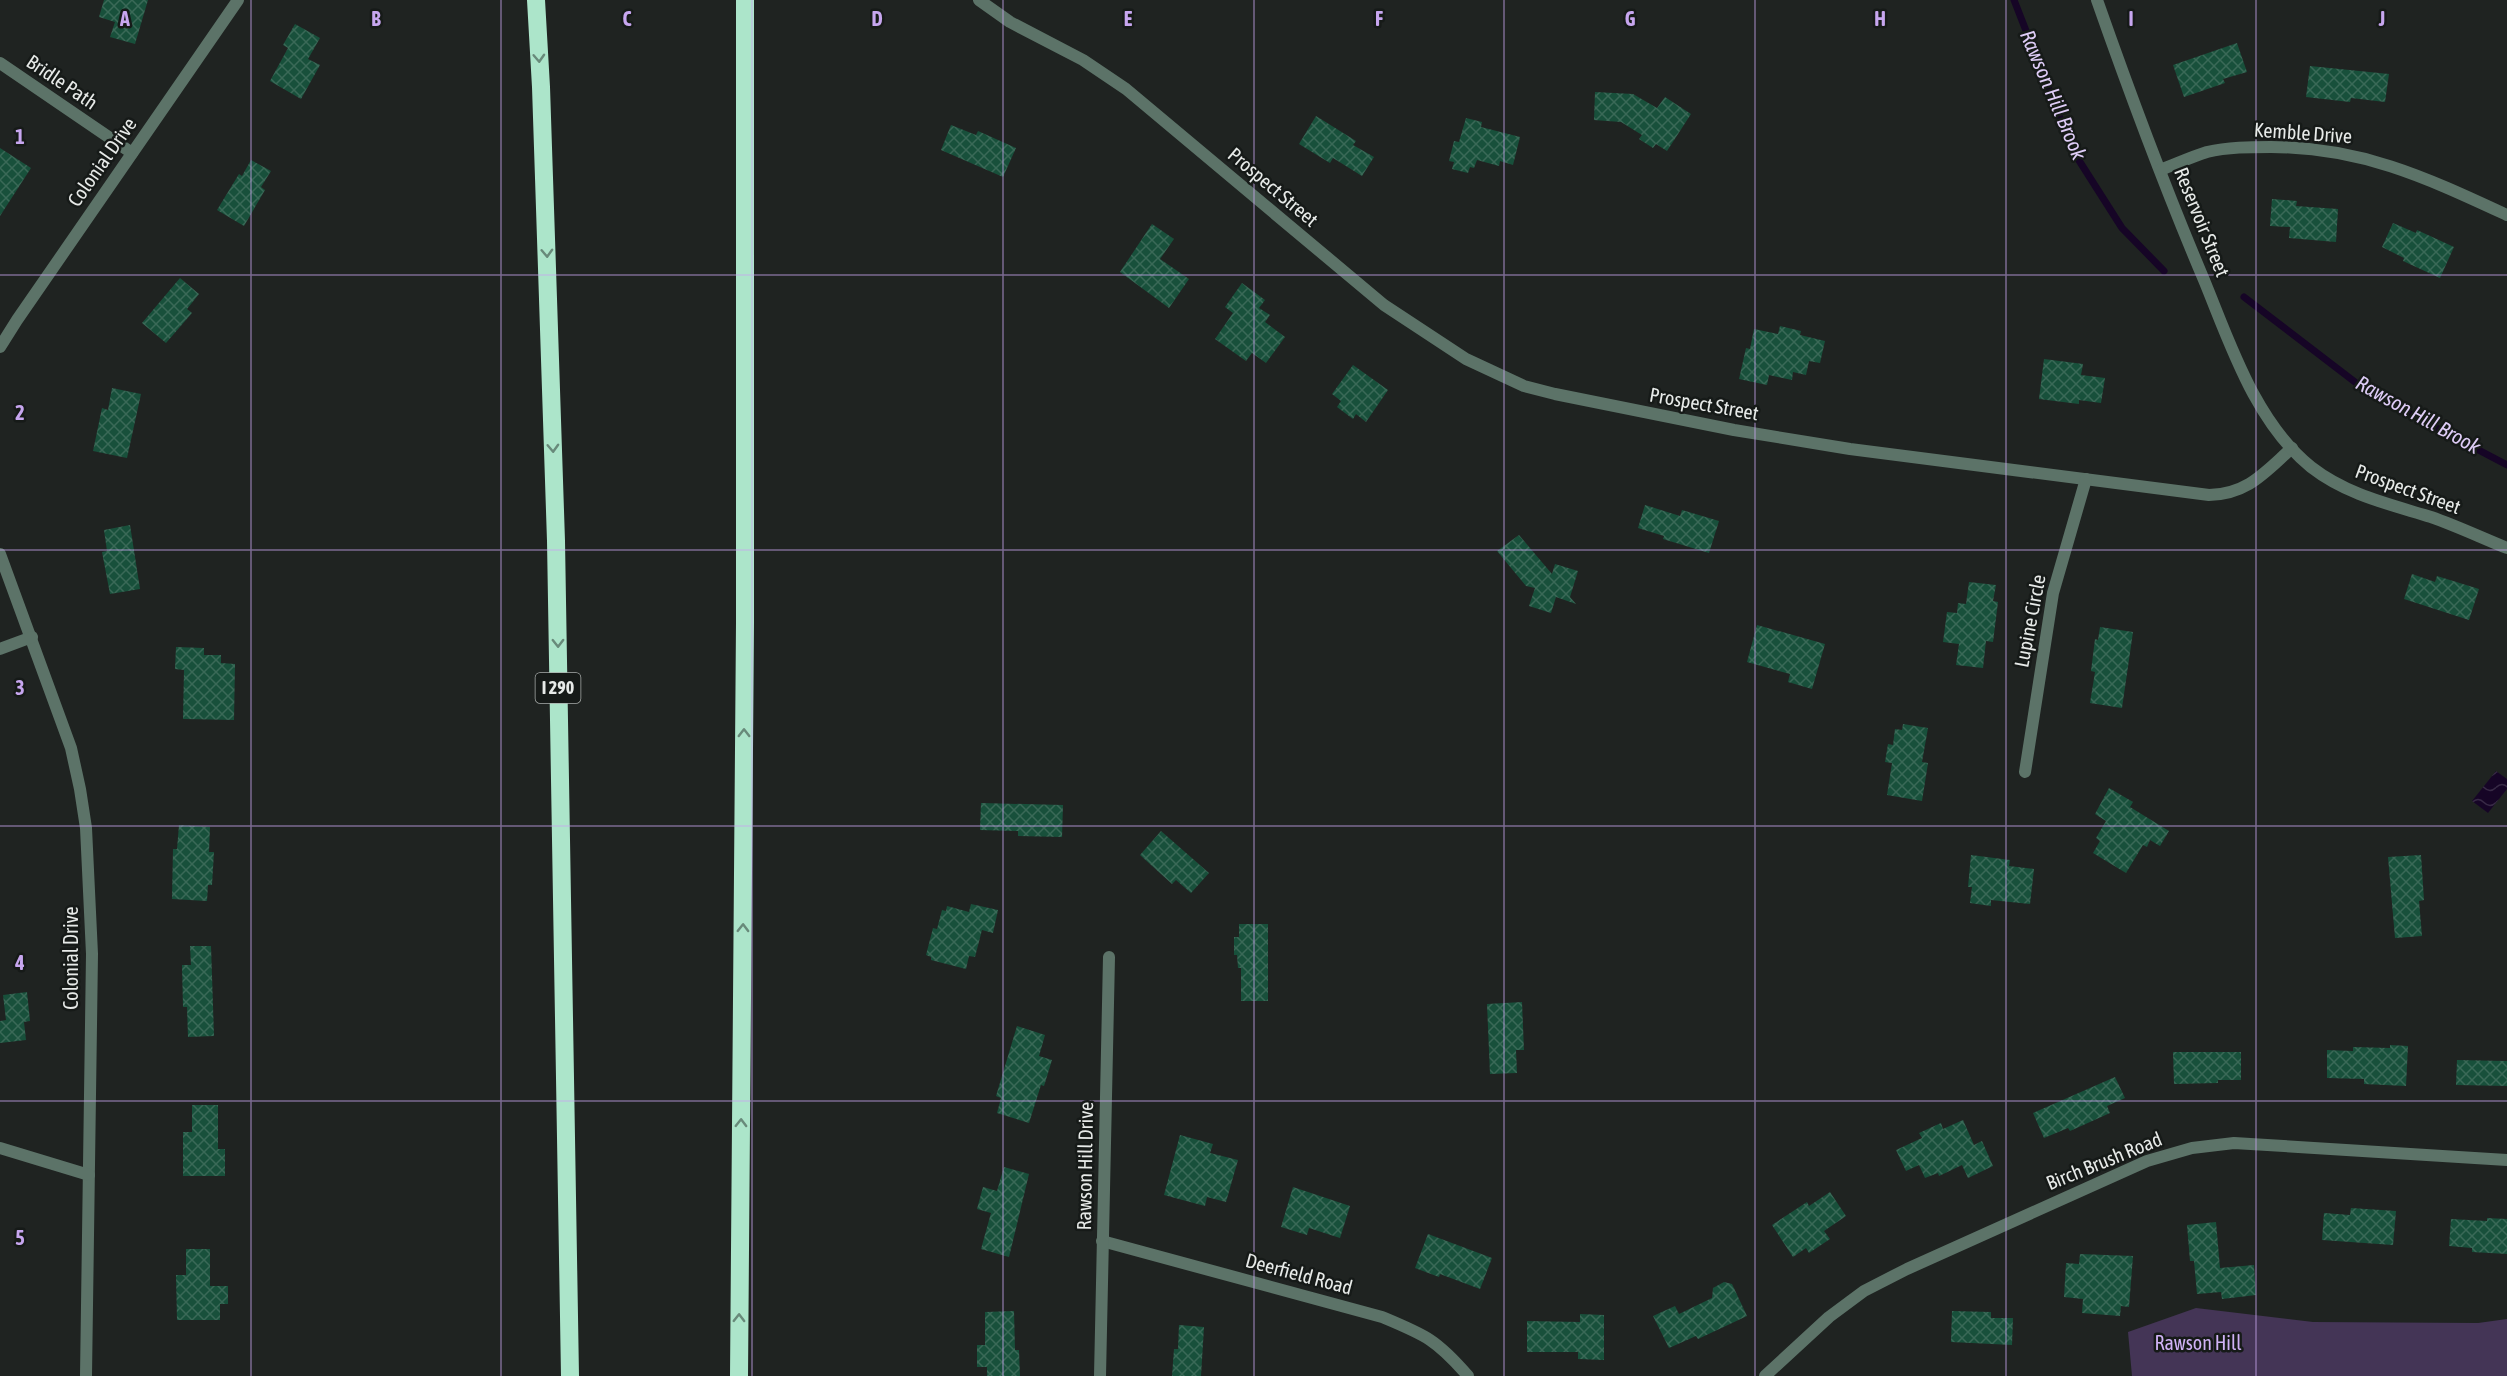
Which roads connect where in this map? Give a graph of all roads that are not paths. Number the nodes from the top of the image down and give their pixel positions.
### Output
1 (238, 0) edge
2 (536, 0) edge
3 (745, 0) edge
4 (979, 0) edge
5 (2097, 0) edge
6 (0, 63) edge
7 (132, 153) junction
8 (2160, 170) junction
9 (2507, 215) edge
10 (0, 347) edge
11 (2292, 448) junction
12 (2086, 479) junction
13 (2507, 548) edge
14 (0, 554) edge
15 (32, 637) junction
16 (0, 649) edge
17 (2025, 772) dead end
18 (1109, 957) dead end
19 (0, 1148) edge
20 (2507, 1160) edge
21 (89, 1175) junction
22 (1102, 1241) junction
23 (86, 1376) edge
24 (570, 1376) edge
25 (739, 1376) edge
26 (1100, 1376) edge
27 (1468, 1376) edge
28 (1765, 1376) edge

1 - 7 street, Colonial Drive
2 -> 24 highway, I 290
25 -> 3 highway
4 - 12 street, Prospect Street
5 - 8 street, Reservoir Street
6 - 7 street, Bridle Path
7 - 10 street, Colonial Drive
8 - 9 street, Kemble Drive
8 - 11 street, Reservoir Street
11 - 12 street, Prospect Street
11 - 13 street, Prospect Street
12 - 17 street, Lupine Circle
14 - 15 street, Colonial Drive
15 - 16 street
15 - 21 street, Colonial Drive
18 - 22 street, Rawson Hill Drive
19 - 21 street
20 - 28 street, Birch Brush Road
21 - 23 street, Colonial Drive
22 - 26 street, Rawson Hill Drive
22 - 27 street, Deerfield Road

